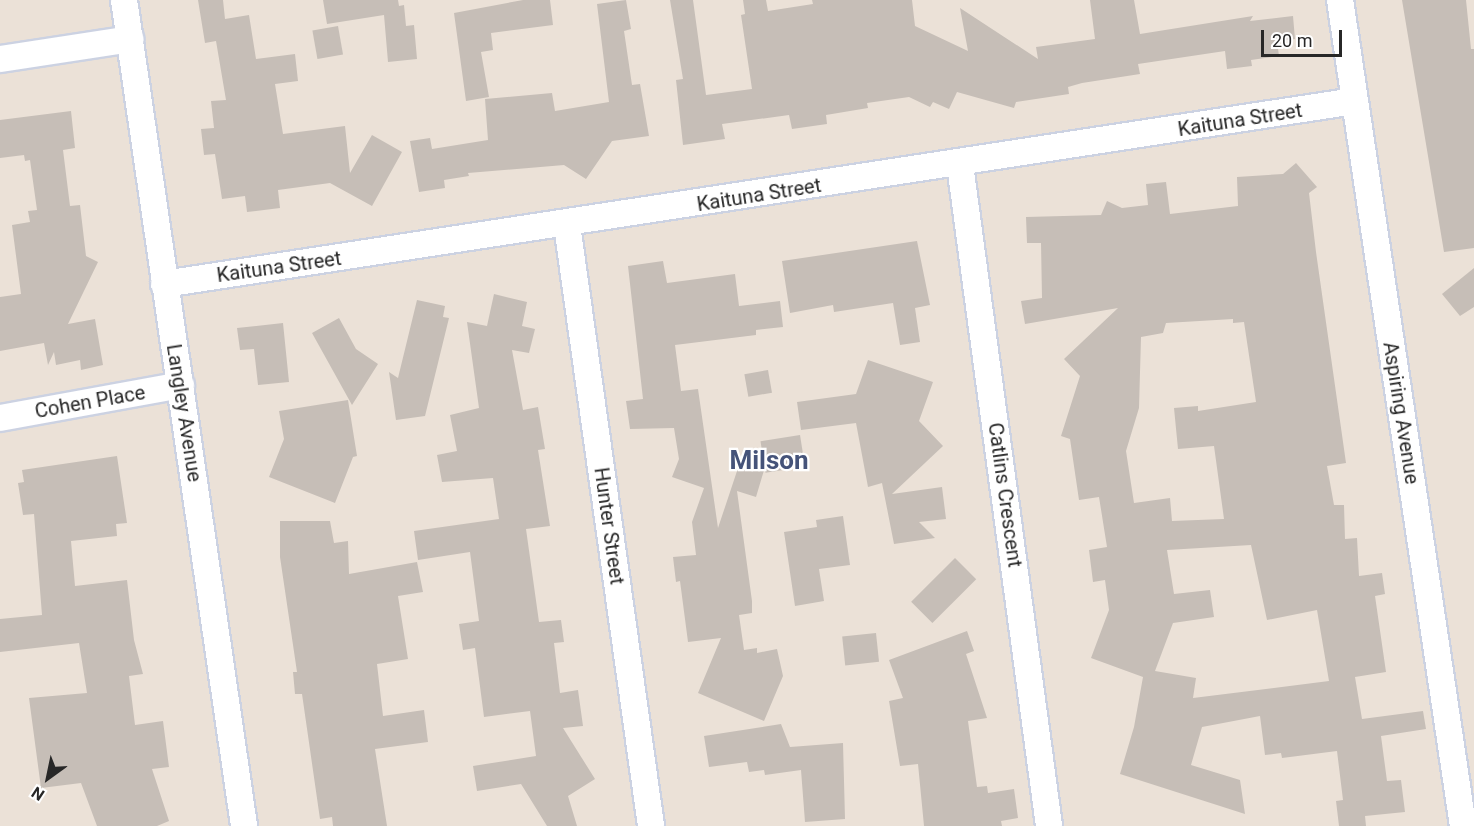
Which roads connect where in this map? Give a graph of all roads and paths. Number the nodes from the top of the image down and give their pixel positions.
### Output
1 (124, 0) edge
2 (1340, 0) edge
3 (130, 39) junction
4 (0, 59) edge
5 (1354, 101) junction
6 (960, 165) junction
7 (567, 225) junction
8 (164, 284) junction
9 (181, 385) junction
10 (0, 418) edge
11 (244, 826) edge
12 (651, 826) edge
13 (1050, 826) edge
14 (1463, 826) edge

1 - 3 street, Langley Avenue
2 - 5 street, Aspiring Avenue
3 - 4 street
3 - 8 street, Langley Avenue
5 - 6 street, Kaituna Street
5 - 14 street, Aspiring Avenue
6 - 7 street, Kaituna Street
6 - 13 street, Catlins Crescent
7 - 8 street, Kaituna Street
7 - 12 street, Hunter Street
8 - 9 street, Langley Avenue
9 - 10 street, Cohen Place
9 - 11 street, Langley Avenue

